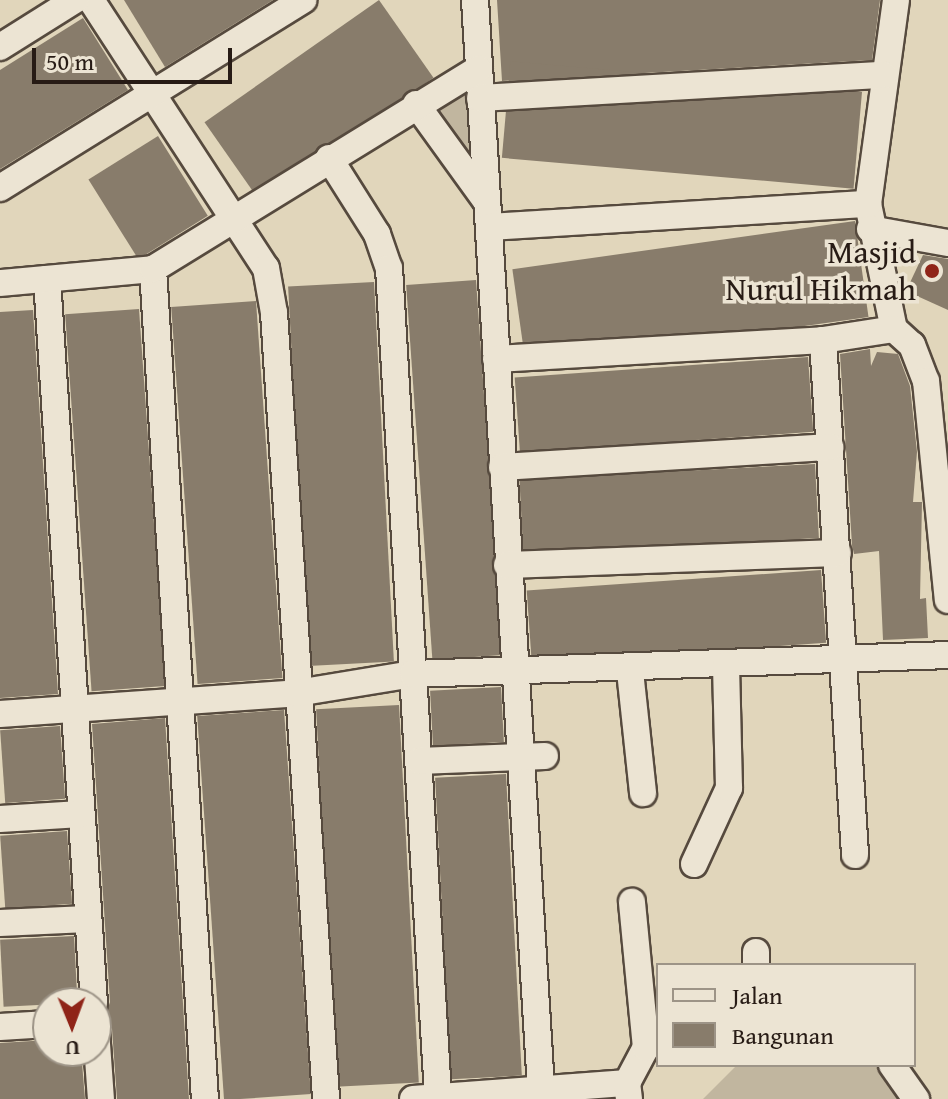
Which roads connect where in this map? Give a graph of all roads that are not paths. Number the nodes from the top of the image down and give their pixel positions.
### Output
1 (75, 0) edge
2 (91, 0) edge
3 (303, 0) edge
4 (475, 0) edge
5 (896, 0) edge
6 (0, 47) edge
7 (478, 69) junction
8 (883, 75) junction
9 (152, 95) junction
10 (480, 98) junction
11 (416, 104) junction
12 (329, 158) junction
13 (0, 188) edge
14 (488, 214) junction
15 (869, 217) junction
16 (234, 219) junction
17 (948, 243) edge
18 (153, 269) junction
19 (47, 279) junction
20 (0, 283) edge
21 (894, 329) junction
22 (823, 340) junction
23 (496, 359) junction
24 (830, 447) junction
25 (502, 467) junction
26 (942, 492) edge
27 (838, 553) junction
28 (507, 565) junction
29 (948, 600) edge
30 (948, 655) edge
31 (846, 659) junction
32 (726, 665) junction
33 (512, 668) junction
34 (630, 671) junction
35 (413, 674) junction
36 (297, 693) junction
37 (183, 702) junction
38 (74, 710) junction
39 (0, 714) edge
40 (518, 756) junction
41 (545, 756) dead end
42 (419, 761) junction
43 (643, 793) dead end
44 (81, 814) junction
45 (0, 819) edge
46 (855, 855) dead end
47 (694, 864) dead end
48 (632, 902) dead end
49 (87, 919) junction
50 (0, 923) edge
51 (93, 987) edge
52 (32, 1025) edge
53 (0, 1027) edge
54 (652, 1048) edge
55 (99, 1067) edge
56 (893, 1067) edge
57 (541, 1090) junction
58 (628, 1091) edge
59 (426, 1097) edge
60 (101, 1099) edge
61 (205, 1099) edge
62 (326, 1099) edge
63 (916, 1099) edge

1 - 6 street
2 - 9 street
3 - 9 street
4 - 7 street
5 - 8 street
7 - 10 street
7 - 11 street
8 - 10 street
8 - 15 street
9 - 13 street
9 - 16 street
10 - 14 street
11 - 12 street
11 - 14 street
12 - 16 street
12 - 35 street
14 - 15 street
14 - 23 street
15 - 17 street
15 - 21 street
16 - 18 street
16 - 36 street
18 - 19 street
18 - 37 street
19 - 20 street
19 - 38 street
21 - 22 street
21 - 26 street
22 - 23 street
22 - 24 street
23 - 25 street
24 - 25 street
24 - 27 street
25 - 28 street
26 - 29 street
27 - 28 street
27 - 31 street
28 - 33 street
30 - 31 street
31 - 32 street
31 - 46 street
32 - 34 street
32 - 47 street
33 - 34 street
33 - 35 street
33 - 40 street
34 - 43 street
35 - 36 street
35 - 42 street
36 - 37 street
36 - 62 street
37 - 38 street
37 - 61 street
38 - 39 street
38 - 44 street
40 - 41 street
40 - 42 street
40 - 57 street
42 - 59 street
44 - 45 street
44 - 49 street
48 - 54 street
49 - 50 street
49 - 51 street
52 - 53 street
54 - 58 street
55 - 60 street
56 - 63 street
57 - 58 street
57 - 59 street

